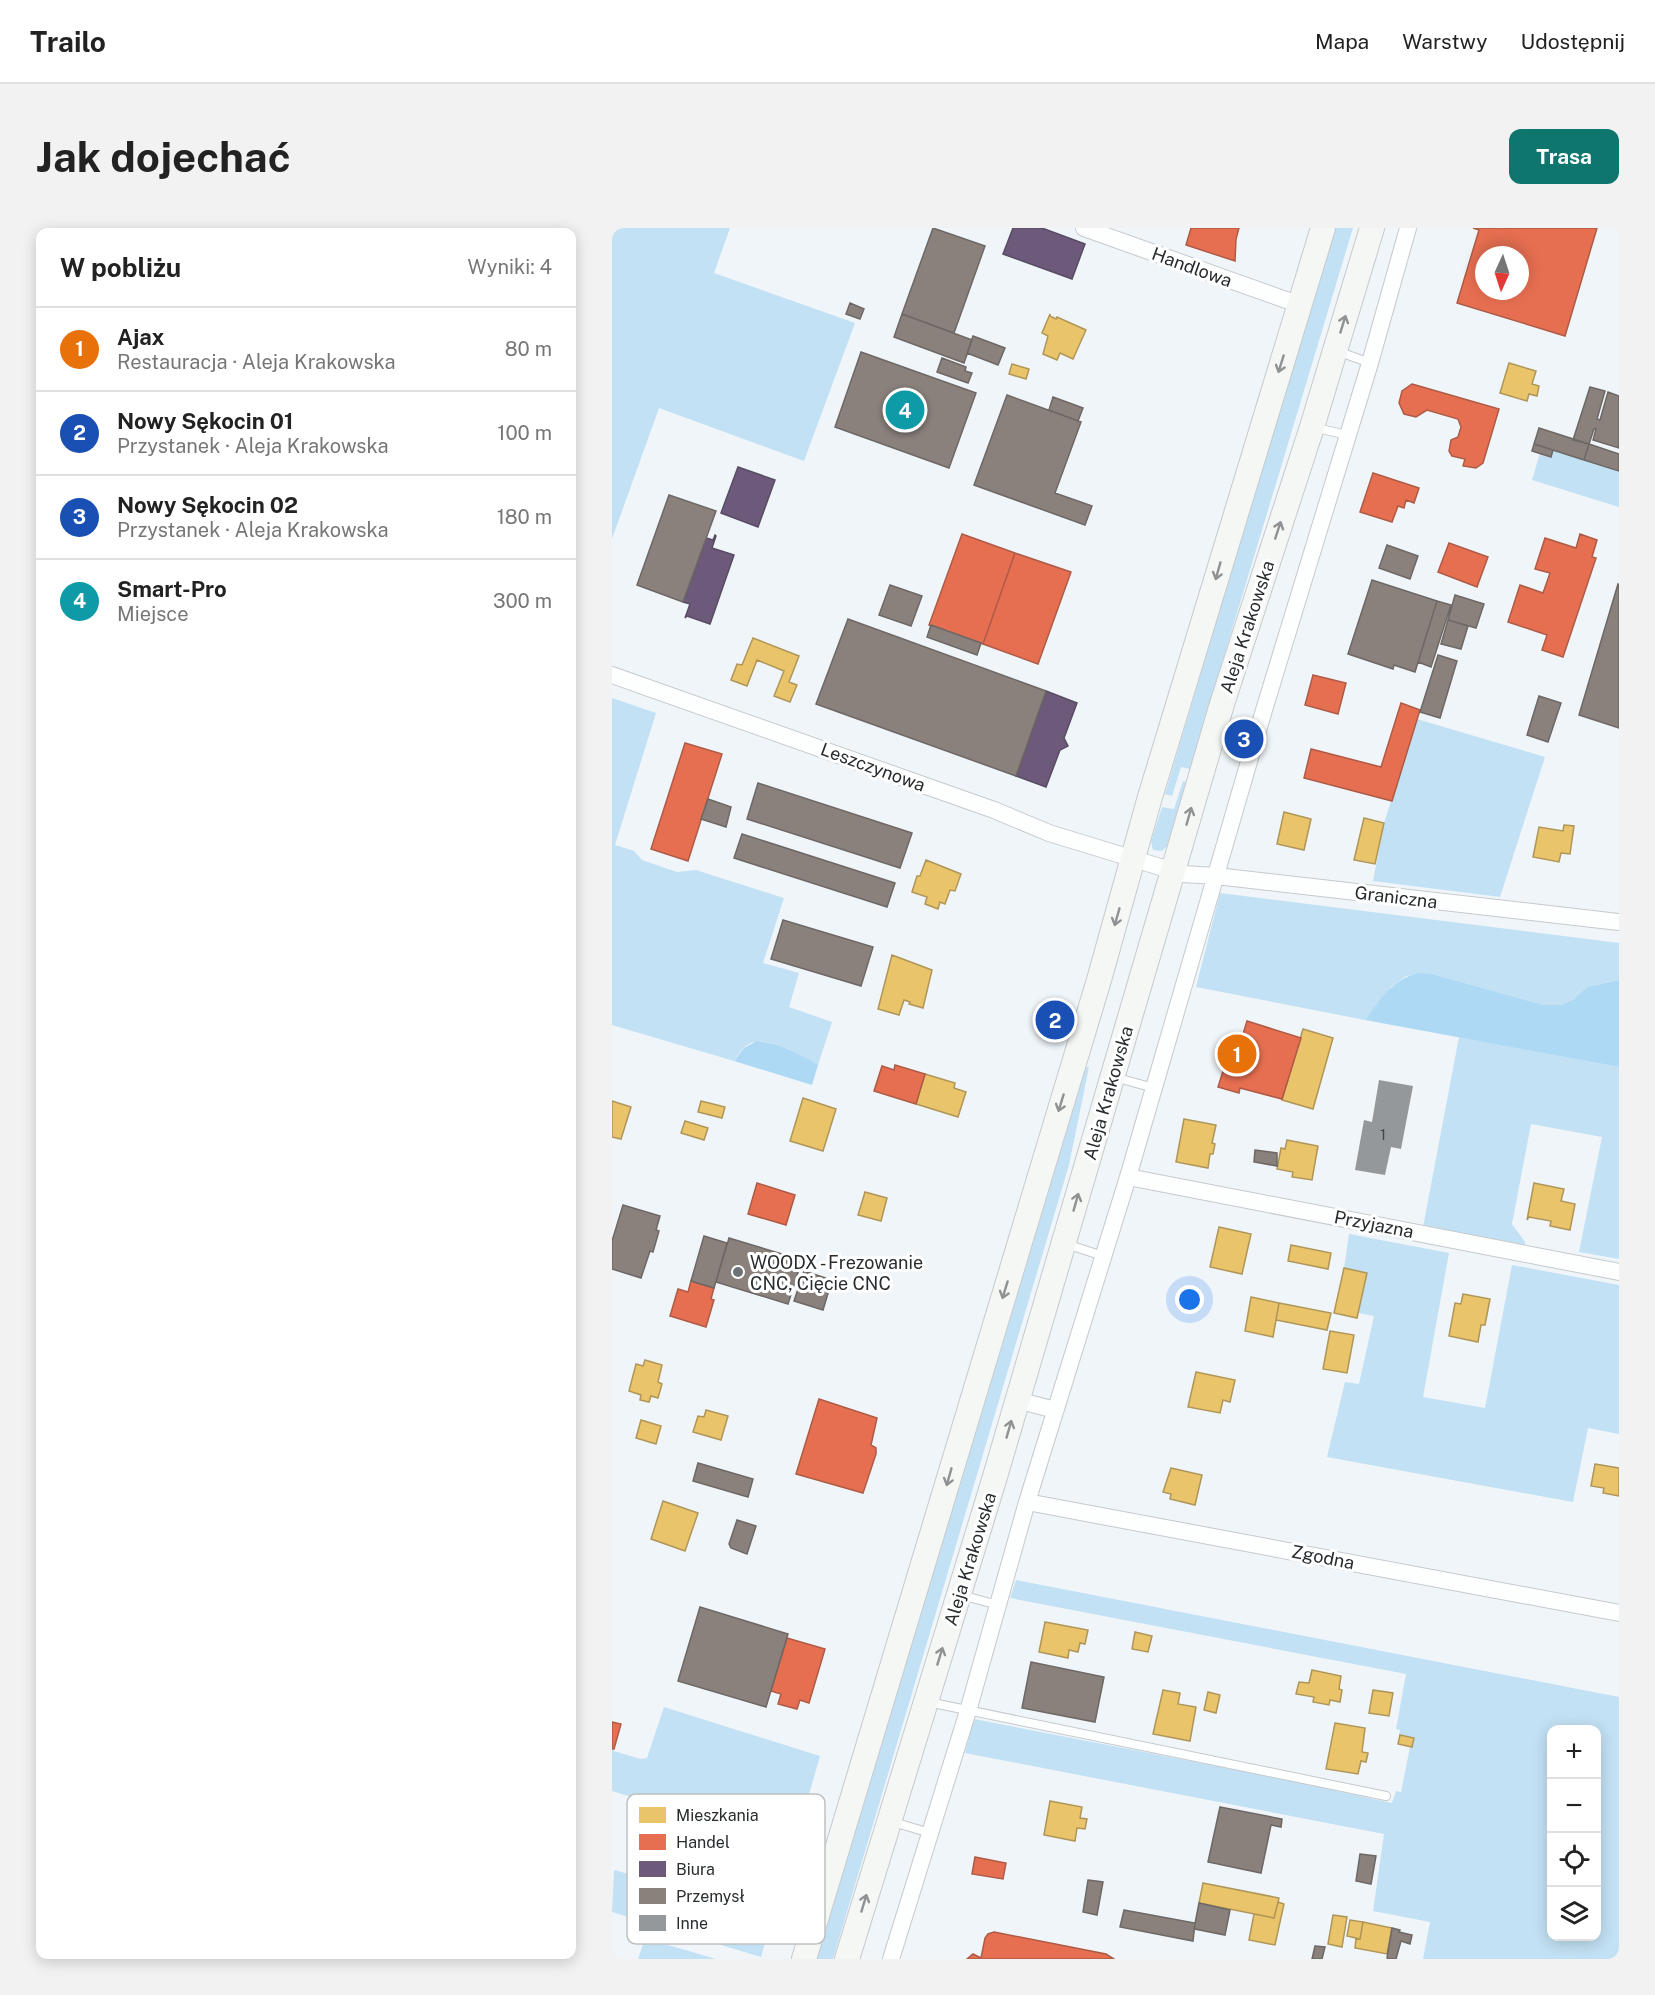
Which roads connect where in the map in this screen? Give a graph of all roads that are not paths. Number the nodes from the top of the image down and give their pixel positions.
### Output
1 (1084, 228) edge
2 (1323, 228) edge
3 (1372, 228) edge
4 (1408, 228) edge
5 (1300, 305) junction
6 (1335, 351) junction
7 (1370, 363) junction
8 (1312, 427) junction
9 (1347, 435) junction
10 (612, 675) edge
11 (1133, 860) junction
12 (1173, 872) junction
13 (1216, 876) junction
14 (1619, 922) edge
15 (1113, 1076) junction
16 (1154, 1088) junction
17 (1128, 1177) junction
18 (1064, 1244) junction
19 (1103, 1256) junction
20 (1619, 1272) edge
21 (1017, 1400) junction
22 (1055, 1410) junction
23 (1026, 1502) junction
24 (958, 1594) junction
25 (998, 1605) junction
26 (1619, 1613) edge
27 (926, 1702) junction
28 (968, 1712) junction
29 (1386, 1796) dead end
30 (889, 1821) junction
31 (930, 1833) junction
32 (825, 1889) edge
33 (809, 1944) edge
34 (804, 1959) edge
35 (848, 1959) edge
36 (891, 1959) edge

1 - 5 street, Handlowa
2 - 5 main road
6 -> 3 main road, Aleja Krakowska
4 - 7 street
5 -> 11 main road
6 - 7 lane
6 - 8 main road, Aleja Krakowska
7 - 9 street
8 - 9 lane
12 -> 8 main road, Aleja Krakowska
9 - 13 street
10 - 11 street, Leszczynowa
11 - 12 street, Leszczynowa
11 -> 32 main road
12 - 13 street, Graniczna
12 - 15 main road, Aleja Krakowska
13 - 14 street, Graniczna
13 - 16 street
15 - 16 lane
18 -> 15 main road, Aleja Krakowska
16 - 17 street
17 - 19 street
17 - 20 street, Przyjazna
18 - 19 lane
18 - 21 main road, Aleja Krakowska
19 - 22 street
21 - 22 street
24 -> 21 main road, Aleja Krakowska
22 - 23 street
23 - 25 street
23 - 26 street, Zgodna
24 - 25 lane
27 -> 24 main road, Aleja Krakowska
25 - 28 street
27 - 28 lane
27 - 30 main road, Aleja Krakowska
28 - 29 lane
28 - 31 street
30 - 31 lane
35 -> 30 main road, Aleja Krakowska
31 - 36 street
33 -> 34 main road

